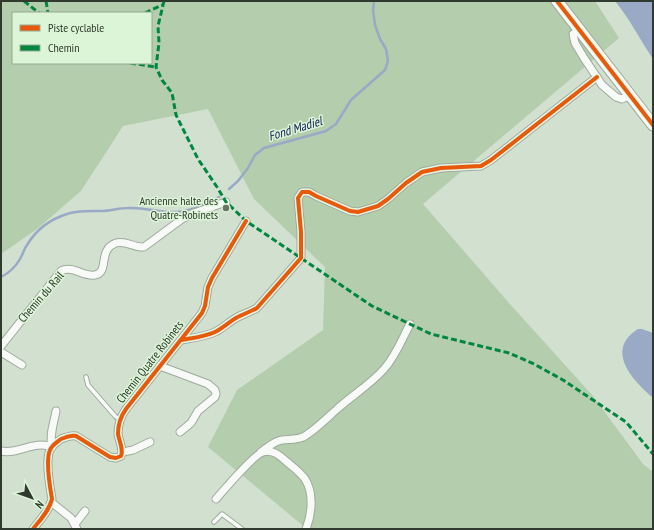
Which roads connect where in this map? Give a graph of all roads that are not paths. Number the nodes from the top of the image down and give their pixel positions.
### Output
1 (557, 1) edge
2 (580, 30) junction
3 (597, 77) junction
4 (630, 95) junction
5 (653, 125) edge
6 (226, 202) dead end
7 (246, 221) dead end
8 (410, 324) dead end
9 (180, 340) junction
10 (1, 346) edge
11 (1, 352) edge
12 (22, 365) dead end
13 (160, 366) junction
14 (86, 377) dead end
15 (56, 411) dead end
16 (120, 420) junction
17 (180, 432) dead end
18 (150, 442) dead end
19 (52, 447) junction
20 (1, 452) edge
21 (122, 452) junction
22 (261, 452) junction
23 (216, 500) dead end
24 (51, 502) junction
25 (85, 511) dead end
26 (214, 522) dead end
27 (76, 527) edge
28 (33, 529) edge
29 (242, 529) edge
30 (306, 529) edge

1 - 2 main road
2 - 3 street
2 - 4 main road
3 - 4 street
3 - 9 street
4 - 5 main road
6 - 10 street, Chemin du Rail
7 - 9 street, Chemin Quatre Robinets
8 - 22 street
9 - 13 street, Chemin Quatre Robinets
11 - 12 street
13 - 16 street, Chemin Quatre Robinets
13 - 17 street
14 - 16 lane
15 - 19 street
16 - 21 street, Chemin Quatre Robinets
18 - 21 street
19 - 20 street
19 - 21 street
19 - 24 street
22 - 23 street
22 - 30 street
24 - 27 street
24 - 28 street
25 - 27 street
26 - 29 lane

